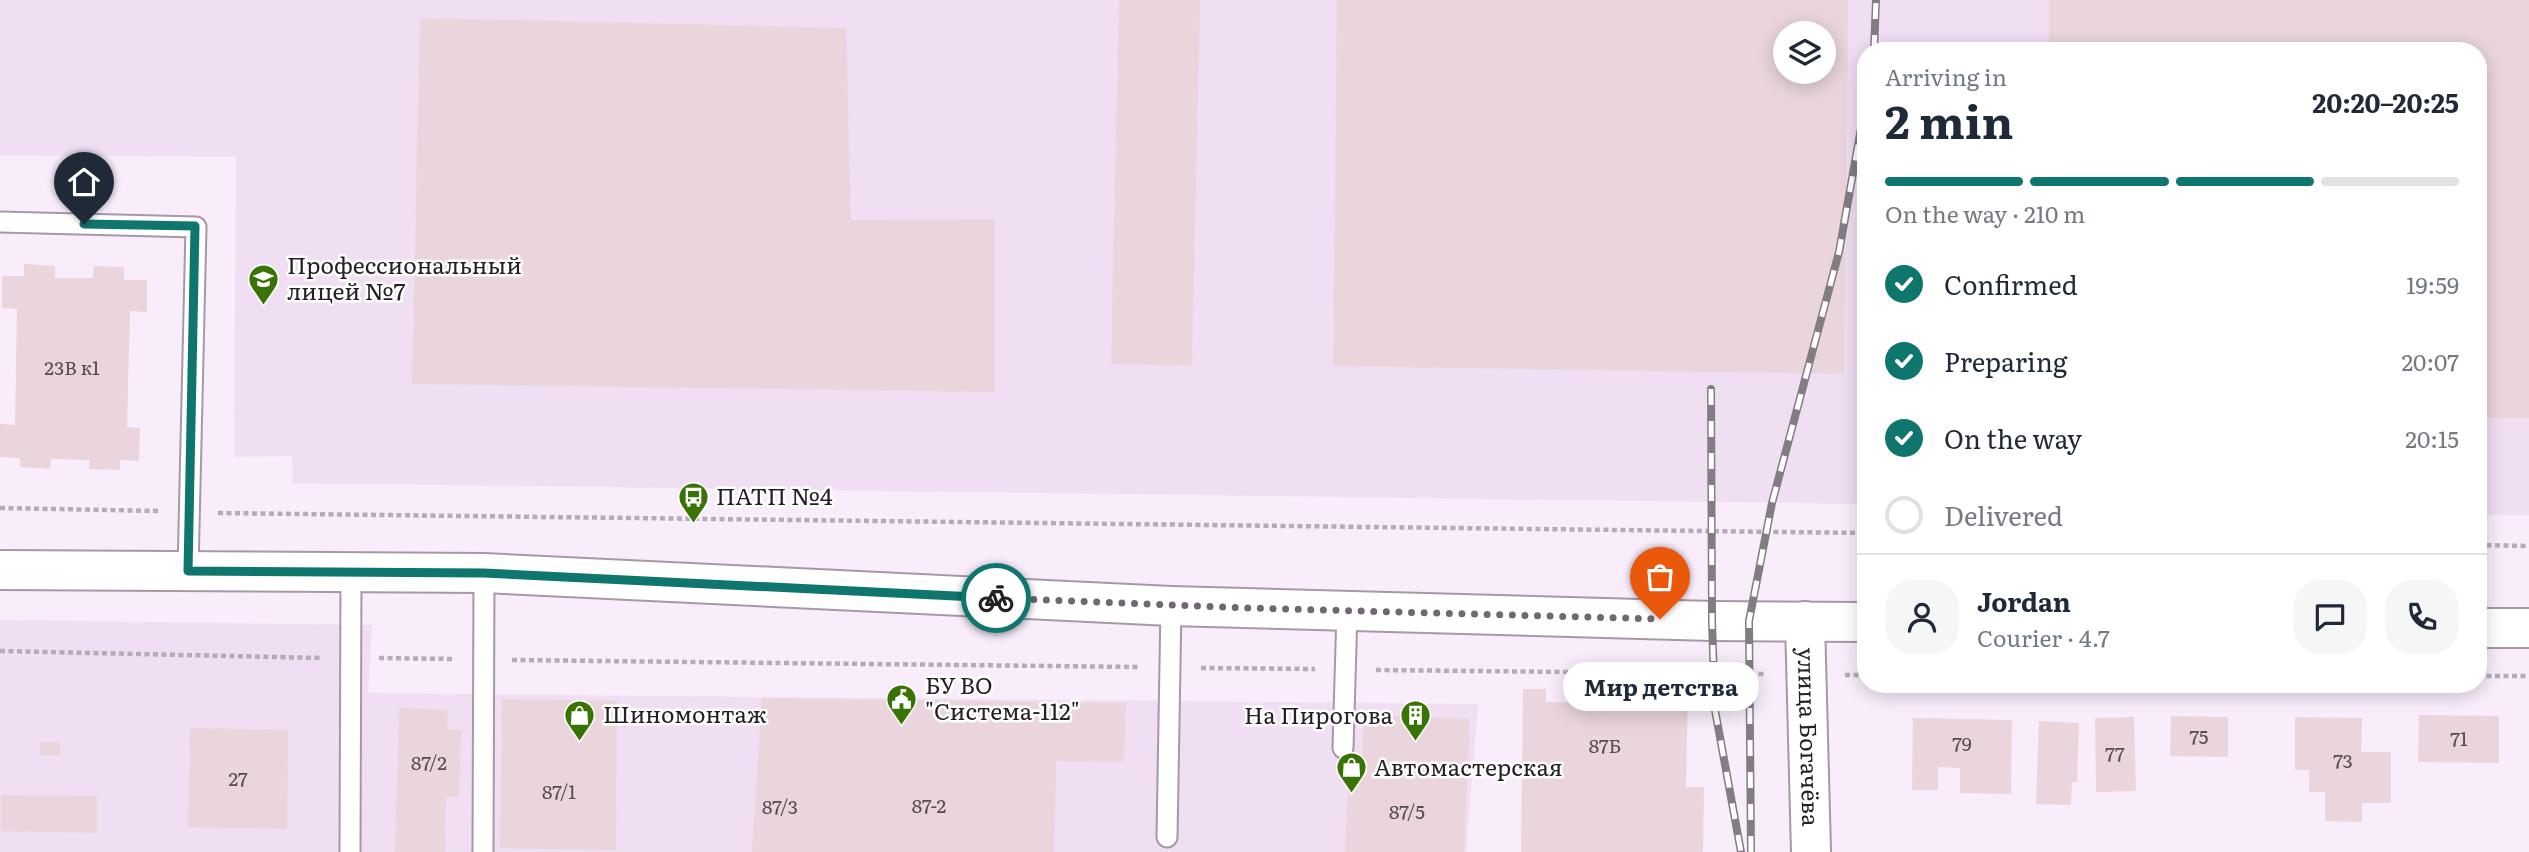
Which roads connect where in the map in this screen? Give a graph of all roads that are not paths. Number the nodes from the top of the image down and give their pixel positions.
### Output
1 (0, 222) edge
2 (0, 570) edge
3 (188, 571) junction
4 (351, 572) junction
5 (484, 573) junction
6 (1171, 606) junction
7 (1347, 611) junction
8 (1805, 621) junction
9 (1857, 622) edge
10 (2487, 628) edge
11 (2529, 628) edge
12 (1343, 748) dead end
13 (1167, 837) dead end
14 (350, 852) edge
15 (483, 852) edge
16 (1811, 852) edge

1 - 3 lane
2 - 3 street
3 - 4 street
4 - 5 street
4 - 14 lane
5 - 6 street
5 - 15 lane
6 - 7 street
6 - 13 lane
7 - 8 street
7 - 12 lane
8 - 9 street
8 - 16 street, улица Богачёва
10 - 11 street

